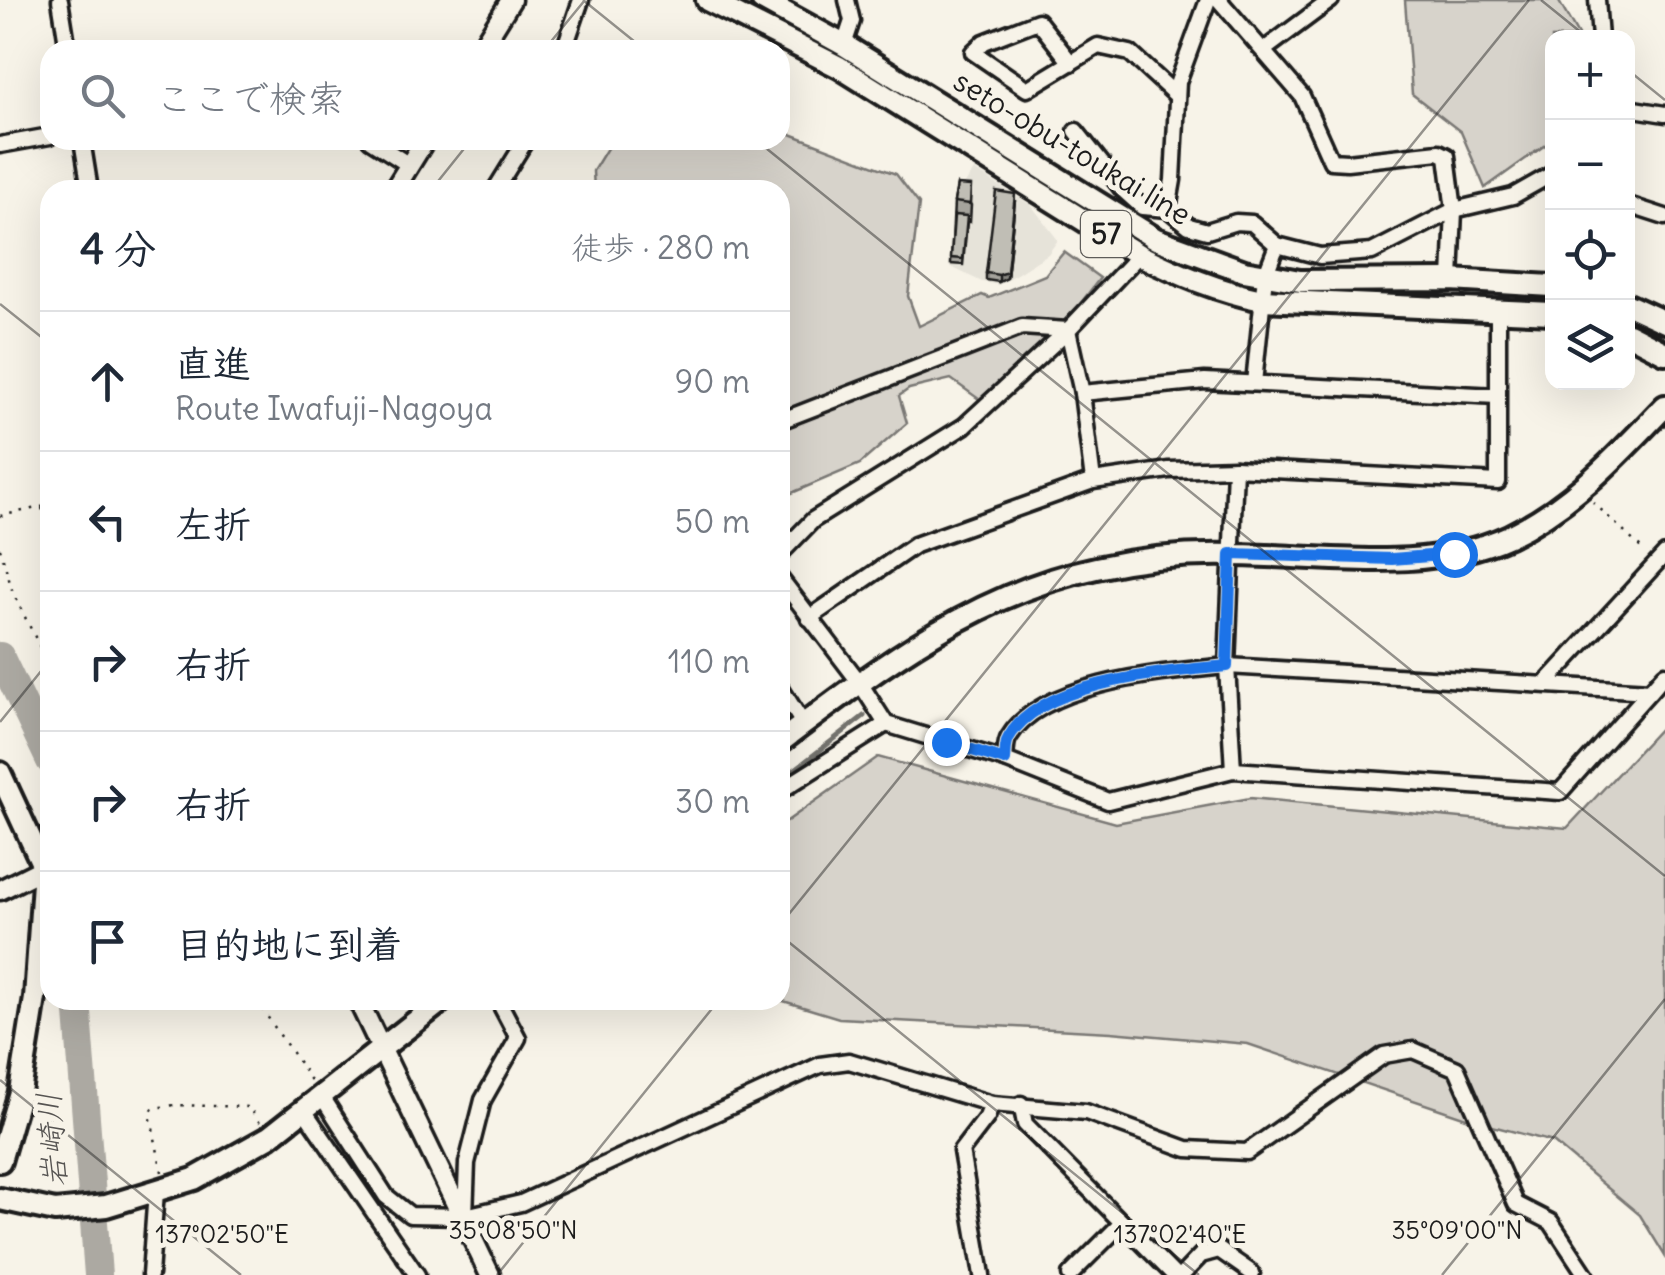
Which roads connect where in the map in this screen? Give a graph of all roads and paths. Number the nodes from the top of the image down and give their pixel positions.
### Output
1 (60, 0) edge
2 (511, 0) edge
3 (581, 0) edge
4 (707, 0) edge
5 (762, 0) edge
6 (847, 0) edge
7 (1208, 0) edge
8 (1219, 0) edge
9 (1331, 0) edge
10 (1597, 0) edge
11 (1599, 30) edge
12 (66, 40) edge
13 (486, 40) edge
14 (567, 40) edge
15 (786, 40) edge
16 (790, 42) edge
17 (844, 45) junction
18 (1264, 50) junction
19 (1071, 62) junction
20 (1177, 96) junction
21 (1635, 109) edge
22 (1665, 114) edge
23 (1076, 130) dead end
24 (40, 138) edge
25 (0, 145) edge
26 (84, 150) edge
27 (386, 150) edge
28 (419, 150) edge
29 (520, 150) edge
30 (410, 165) junction
31 (1545, 178) edge
32 (88, 180) edge
33 (400, 180) edge
34 (501, 180) edge
35 (1635, 207) edge
36 (1168, 209) junction
37 (1454, 210) junction
38 (1665, 217) edge
39 (1277, 245) junction
40 (1139, 255) junction
41 (1265, 276) junction
42 (1452, 280) junction
43 (1545, 286) edge
44 (1262, 300) junction
45 (1635, 308) edge
46 (1498, 309) junction
47 (1545, 312) edge
48 (1665, 322) edge
49 (1068, 330) junction
50 (1635, 338) edge
51 (1665, 353) edge
52 (1254, 383) junction
53 (1082, 393) junction
54 (1497, 396) junction
55 (1665, 406) edge
56 (790, 416) edge
57 (1235, 468) junction
58 (1093, 480) junction
59 (1580, 490) junction
60 (40, 506) edge
61 (0, 516) edge
62 (790, 544) edge
63 (0, 548) edge
64 (1231, 554) junction
65 (1661, 559) edge
66 (790, 592) edge
67 (809, 618) junction
68 (40, 647) edge
69 (1227, 666) junction
70 (1665, 674) edge
71 (860, 683) junction
72 (1546, 684) junction
73 (1650, 692) junction
74 (790, 702) edge
75 (804, 724) junction
76 (886, 724) junction
77 (790, 734) edge
78 (1005, 760) junction
79 (1233, 770) junction
80 (0, 772) edge
81 (790, 785) edge
82 (40, 853) edge
83 (40, 870) edge
84 (0, 890) edge
85 (40, 943) edge
86 (263, 1010) edge
87 (363, 1010) edge
88 (430, 1010) edge
89 (503, 1010) edge
90 (382, 1048) junction
91 (321, 1095) junction
92 (992, 1104) junction
93 (1021, 1104) junction
94 (303, 1109) junction
95 (269, 1137) junction
96 (0, 1161) edge
97 (154, 1192) junction
98 (0, 1200) edge
99 (464, 1216) junction
100 (1121, 1224) junction
101 (1252, 1274) edge
102 (150, 1275) edge
103 (417, 1275) edge
104 (490, 1275) edge
105 (982, 1275) edge
106 (1070, 1275) edge
107 (1174, 1275) edge
108 (1182, 1275) edge
109 (1586, 1275) edge

1 - 12 street
2 - 13 street
3 - 14 street
4 - 15 main road, 57
5 - 17 main road, seto-obu-toukai line / 57
6 - 17 street
7 - 20 street
8 - 18 street
9 - 18 street
10 - 11 street
16 - 40 main road, 57
17 - 41 main road, seto-obu-toukai line / 57
18 - 37 street
19 - 19 street
19 - 20 street
20 - 36 street
21 - 22 street
23 - 36 street
24 - 25 street
26 - 32 street
27 - 30 street
28 - 30 street
29 - 34 street
30 - 33 street
31 - 37 street
35 - 38 street
36 - 39 street
37 - 39 street
37 - 42 street
39 - 41 street
40 - 44 main road, 57
40 - 49 street
41 - 42 main road, seto-obu-toukai line / 57
41 - 44 street
42 - 43 main road, seto-obu-toukai line / 57
44 - 46 main road, 57
44 - 52 street
45 - 48 main road
46 - 47 main road, 57
46 - 54 street
49 - 53 street
49 - 56 street
49 - 62 street
50 - 51 main road
52 - 53 street
52 - 54 street
53 - 58 street
54 - 57 street
55 - 59 main road
57 - 58 street
57 - 64 street
58 - 67 street
59 - 64 main road
59 - 65 path
60 - 61 path
63 - 68 path
64 - 69 street
64 - 71 main road
65 - 72 street
66 - 67 street
67 - 71 street
69 - 72 street
69 - 78 street
69 - 79 street
70 - 73 street
71 - 75 main road
71 - 76 street
72 - 73 street
73 - 79 street
74 - 75 street
75 - 77 main road
76 - 78 street
76 - 81 street
78 - 79 street
80 - 82 main road
83 - 84 street
85 - 96 main road
86 - 91 path
87 - 90 street
88 - 90 main road
89 - 99 street
90 - 91 main road
90 - 99 street
91 - 94 main road
91 - 99 street
92 - 93 street
92 - 99 street
92 - 105 street
93 - 100 street
93 - 109 street
94 - 95 main road
94 - 103 street
95 - 97 main road
95 - 97 path
97 - 98 main road
97 - 102 street
99 - 104 street
100 - 106 street
100 - 107 street
101 - 108 street

